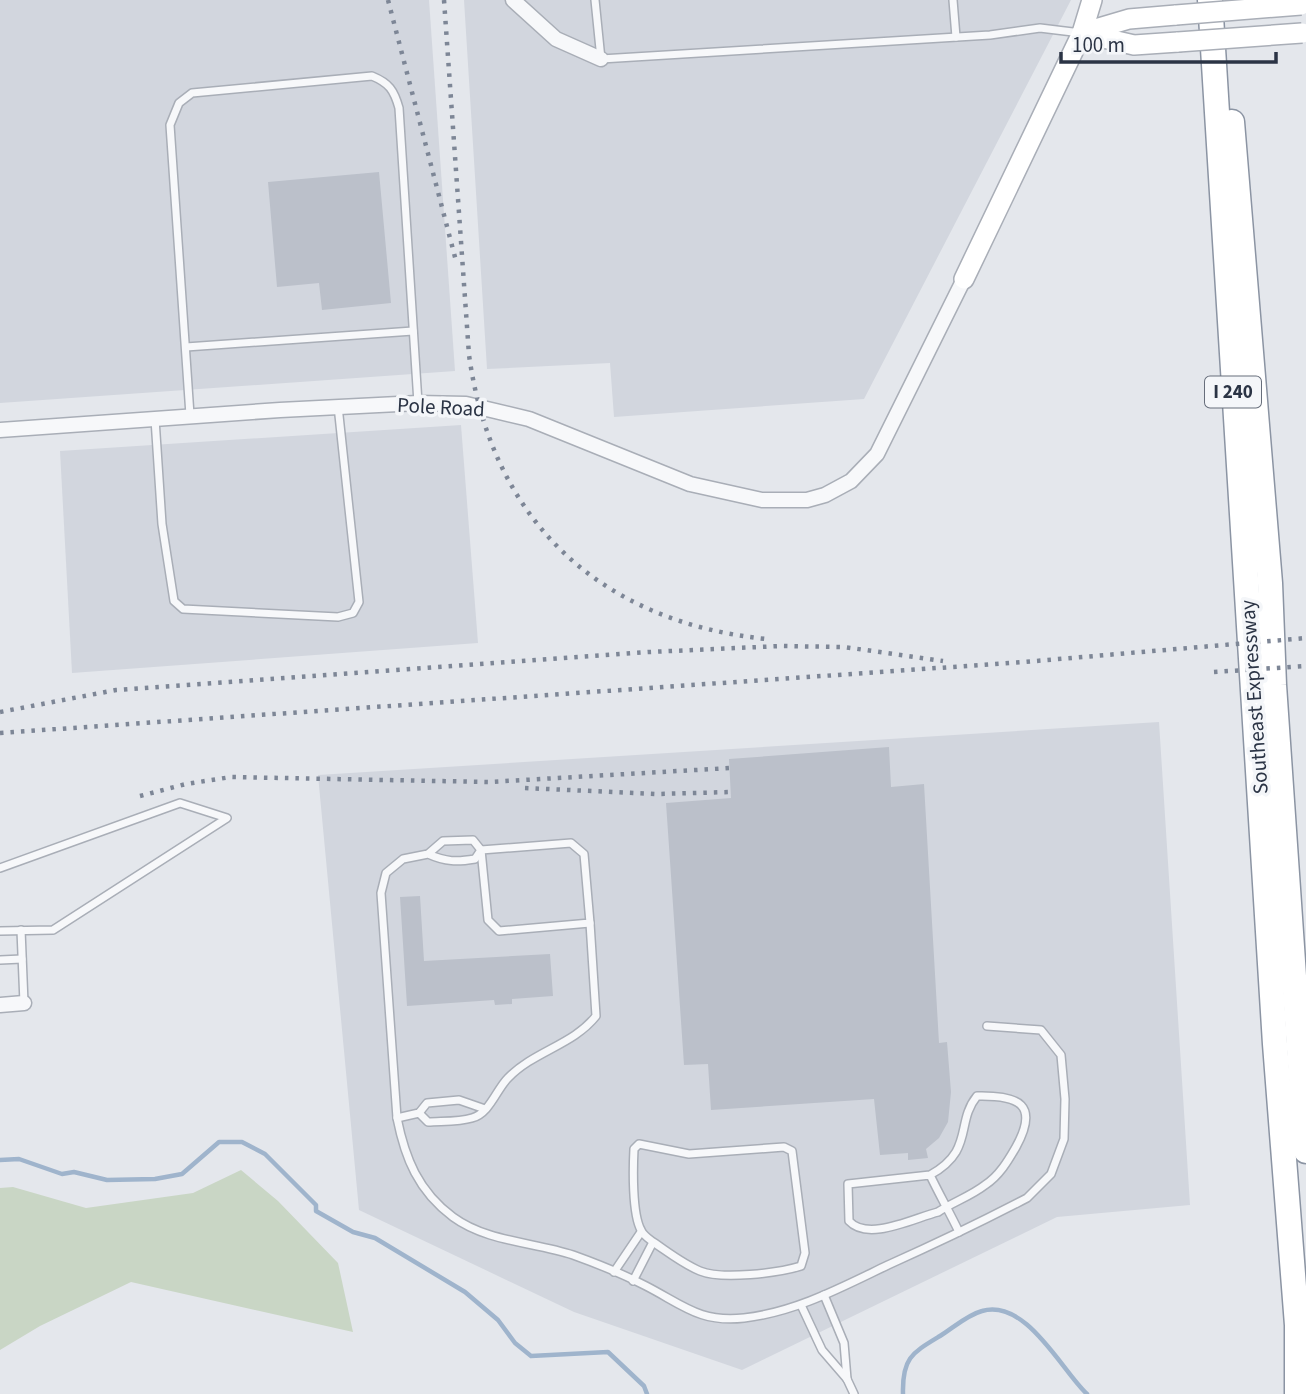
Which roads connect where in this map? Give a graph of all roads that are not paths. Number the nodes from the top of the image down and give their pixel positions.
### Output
1 (513, 0) edge
2 (596, 0) edge
3 (953, 0) edge
4 (1092, 0) edge
5 (1210, 0) edge
6 (1226, 0) edge
7 (1303, 5) edge
8 (1082, 33) junction
9 (1304, 33) edge
10 (956, 37) junction
11 (601, 59) junction
12 (964, 279) joint
13 (413, 331) junction
14 (186, 347) junction
15 (418, 403) junction
16 (338, 407) junction
17 (190, 415) junction
18 (155, 418) junction
19 (0, 430) edge
20 (481, 850) junction
21 (428, 855) junction
22 (0, 868) edge
23 (590, 923) junction
24 (21, 930) junction
25 (0, 931) edge
26 (22, 959) junction
27 (0, 960) edge
28 (24, 1003) joint
29 (0, 1005) edge
30 (987, 1026) dead end
31 (485, 1109) junction
32 (419, 1113) junction
33 (397, 1118) junction
34 (1306, 1152) edge
35 (930, 1175) junction
36 (946, 1206) junction
37 (641, 1231) junction
38 (959, 1232) junction
39 (653, 1242) junction
40 (614, 1272) junction
41 (632, 1281) junction
42 (824, 1295) junction
43 (800, 1304) junction
44 (847, 1379) junction
45 (854, 1394) edge
46 (1297, 1394) edge

1 - 11 street
2 - 11 lane
3 - 10 lane
4 - 8 main road
5 - 46 highway, Southeast Expressway / I 240
6 - 34 highway, Southeast Expressway / I 240
7 - 8 main road, bridge
8 - 9 main road, bridge
8 - 10 lane
8 - 12 main road
10 - 11 lane
12 - 15 street, Pole Road
13 - 14 lane
13 - 14 lane
13 - 15 lane
14 - 17 lane
15 - 16 street, Pole Road
16 - 17 street, Pole Road
16 - 18 lane
17 - 18 street, Pole Road
18 - 19 street, Pole Road
20 - 21 lane
20 - 21 lane
20 - 23 lane
20 - 23 lane
21 - 33 lane
22 - 24 lane
23 - 31 lane
24 - 25 lane
24 - 26 lane
26 - 27 lane
26 - 28 lane
28 - 29 street
30 - 38 lane
31 - 32 lane
31 - 32 lane
32 - 33 lane
33 - 40 lane
35 - 36 lane
35 - 36 lane
35 - 36 lane
36 - 38 lane
37 - 39 lane
37 - 39 lane
37 - 40 lane
38 - 42 lane
39 - 41 lane
40 - 41 lane
41 - 43 lane
42 - 43 lane
42 - 44 lane
43 - 44 lane
44 - 45 lane

